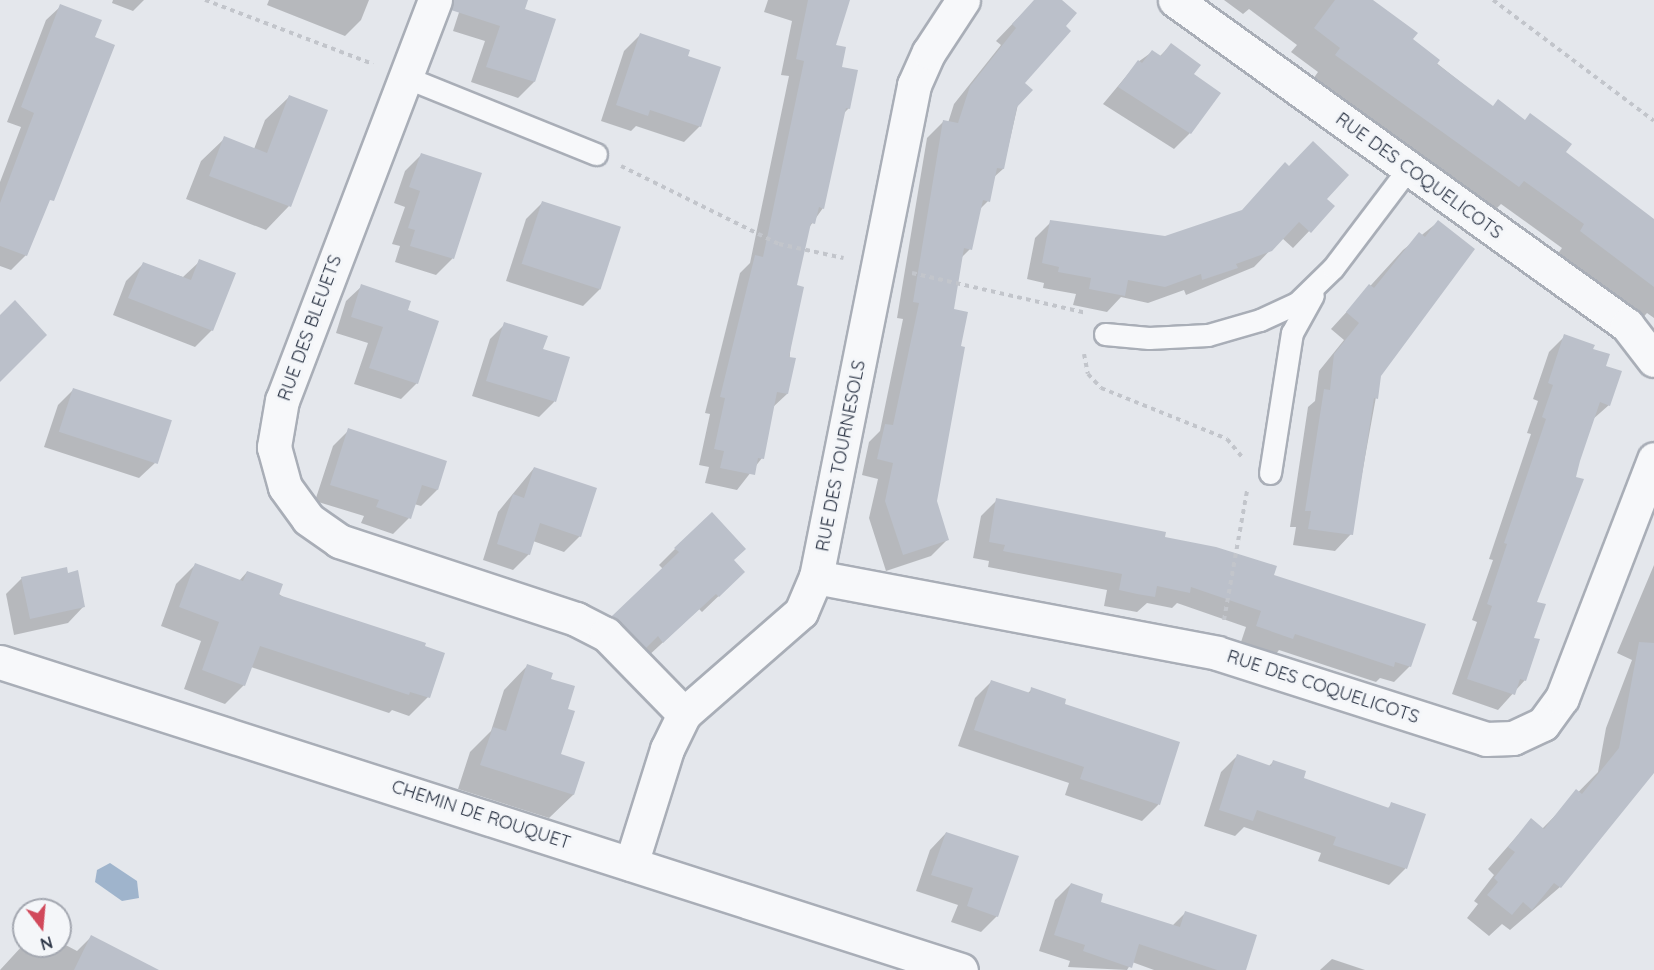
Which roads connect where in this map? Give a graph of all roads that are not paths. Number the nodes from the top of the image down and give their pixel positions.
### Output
1 (435, 0) edge
2 (963, 0) edge
3 (1175, 0) edge
4 (405, 77) junction
5 (596, 154) dead end
6 (1408, 169) junction
7 (1333, 268) junction
8 (1105, 334) road end
9 (1654, 360) edge
10 (1654, 459) edge
11 (1270, 473) road end
12 (816, 577) junction
13 (0, 662) edge
14 (684, 714) junction
15 (631, 864) junction
16 (961, 970) edge

1 - 4 street, RUE DES BLEUETS
2 - 12 street, RUE DES TOURNESOLS
3 - 6 street, RUE DES COQUELICOTS
4 - 5 lane
4 - 14 street, RUE DES BLEUETS
6 - 7 lane
6 - 9 street, RUE DES COQUELICOTS
7 - 8 lane
7 - 11 lane
10 - 12 street, RUE DES COQUELICOTS
12 - 14 street, RUE DES TOURNESOLS
13 - 15 street, CHEMIN DE ROUQUET
14 - 15 street, RUE DES TOURNESOLS
15 - 16 street, CHEMIN DE ROUQUET

